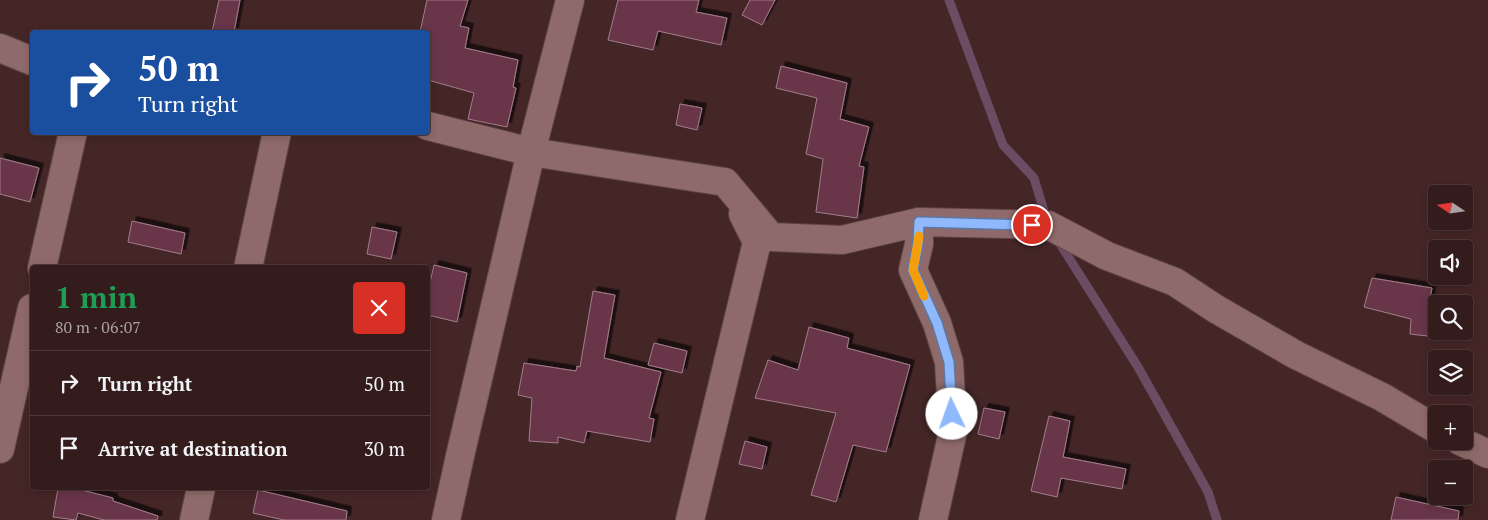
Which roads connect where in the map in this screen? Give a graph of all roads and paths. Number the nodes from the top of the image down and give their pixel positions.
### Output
1 (570, 0) edge
2 (0, 48) edge
3 (30, 60) edge
4 (430, 127) edge
5 (72, 135) edge
6 (276, 135) edge
7 (531, 152) junction
8 (725, 182) junction
9 (919, 222) junction
10 (43, 265) edge
11 (249, 265) edge
12 (30, 317) edge
13 (1428, 424) edge
14 (1473, 447) edge
15 (0, 449) edge
16 (1488, 454) edge
17 (201, 490) edge
18 (194, 520) edge
19 (446, 520) edge
20 (690, 520) edge
21 (933, 520) edge

1 - 7 street
2 - 3 street
4 - 7 street
5 - 10 street
6 - 11 street
7 - 8 street
7 - 19 street
8 - 9 street
8 - 20 street
9 - 13 street
9 - 21 street
12 - 15 street
14 - 16 street
17 - 18 street

